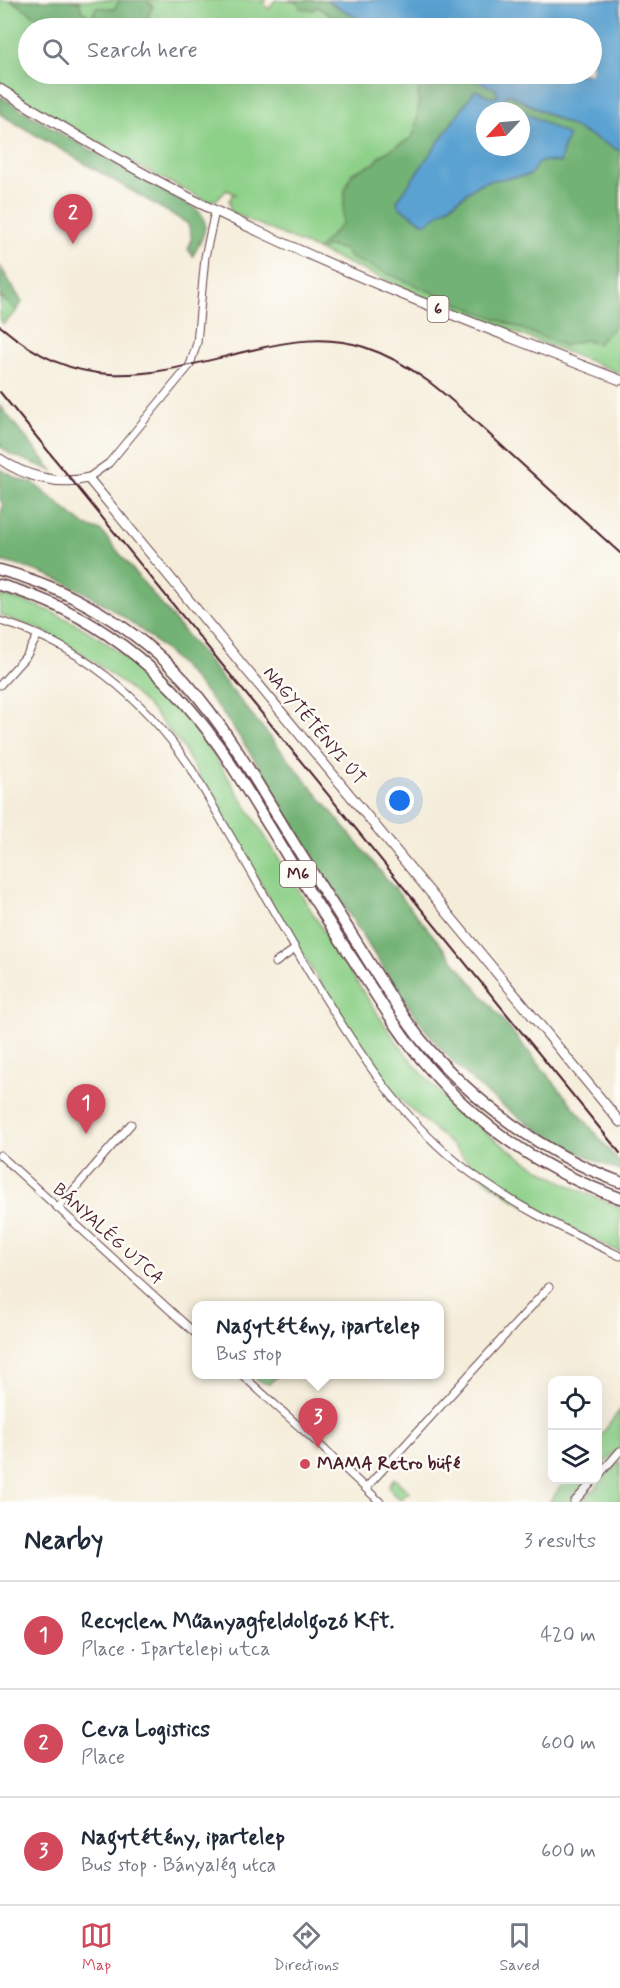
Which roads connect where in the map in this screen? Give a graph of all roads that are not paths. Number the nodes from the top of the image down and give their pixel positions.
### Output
1 (0, 89) edge
2 (215, 211) junction
3 (620, 380) edge
4 (0, 459) edge
5 (88, 478) junction
6 (0, 570) edge
7 (0, 585) edge
8 (0, 621) edge
9 (38, 635) junction
10 (0, 685) edge
11 (296, 949) junction
12 (275, 963) dead end
13 (620, 1122) edge
14 (131, 1124) dead end
15 (0, 1155) edge
16 (620, 1182) edge
17 (620, 1198) edge
18 (58, 1208) junction
19 (620, 1256) edge
20 (549, 1287) dead end
21 (192, 1330) edge
22 (246, 1379) edge
23 (620, 1451) edge
24 (602, 1471) edge
25 (590, 1484) edge
26 (366, 1488) junction
27 (380, 1502) edge
28 (574, 1502) edge

1 - 2 main road, 6
2 - 3 main road, 6
2 - 5 street
4 - 5 main road
5 - 13 main road, NAGYTÉTÉNYI ÚT
6 - 16 highway, M6
7 - 17 highway, M6
8 - 9 street
9 - 10 street
9 - 11 street
11 - 12 street
11 - 19 street
14 - 18 street
15 - 18 street, BÁNYALÉG UTCA
18 - 21 street, BÁNYALÉG UTCA
20 - 26 street
22 - 26 street
23 - 24 street
25 - 28 street
26 - 27 street

